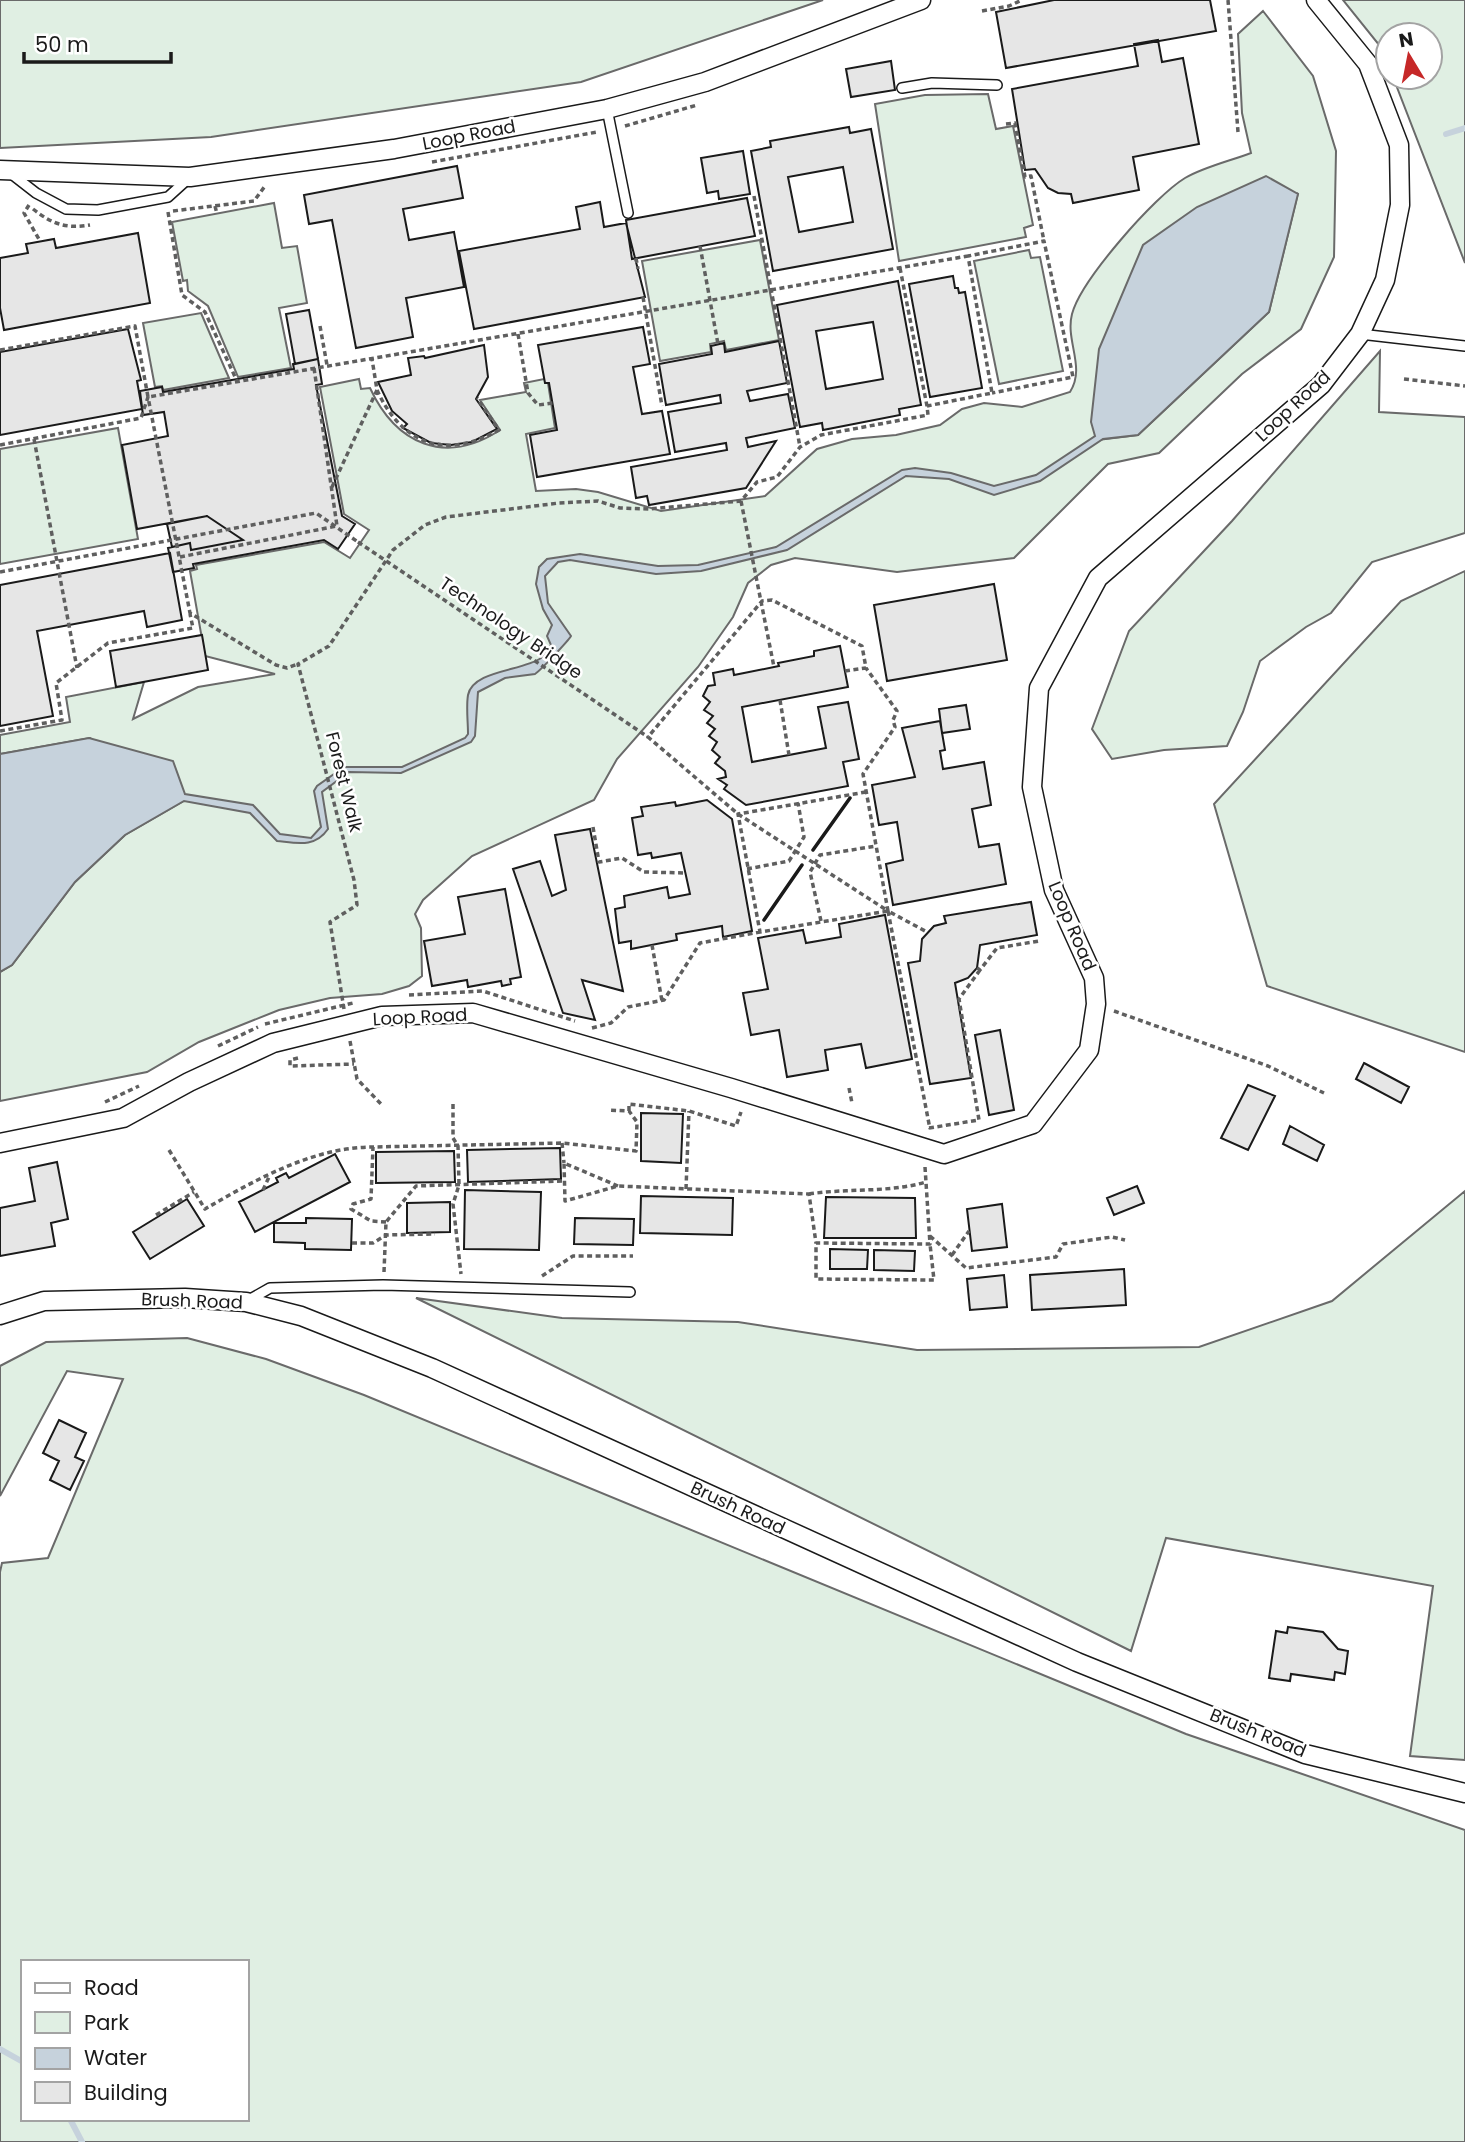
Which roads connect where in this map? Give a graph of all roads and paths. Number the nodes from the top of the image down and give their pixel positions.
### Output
1 (921, 0) edge
2 (1021, 0) edge
3 (1228, 0) edge
4 (1317, 0) edge
5 (982, 11) dead end
6 (997, 85) dead end
7 (902, 88) dead end
8 (607, 109) junction
9 (1006, 124) dead end
10 (1238, 132) dead end
11 (4, 170) edge
12 (190, 177) junction
13 (754, 196) dead end
14 (29, 205) dead end
15 (215, 206) dead end
16 (168, 212) dead end
17 (628, 213) dead end
18 (217, 214) dead end
19 (1044, 241) junction
20 (40, 242) dead end
21 (700, 247) dead end
22 (968, 256) junction
23 (636, 258) dead end
24 (900, 268) junction
25 (638, 269) dead end
26 (771, 290) junction
27 (643, 297) dead end
28 (710, 300) junction
29 (647, 312) junction
30 (320, 326) dead end
31 (518, 334) junction
32 (1360, 334) junction
33 (464, 343) junction
34 (718, 344) dead end
35 (1465, 346) edge
36 (0, 350) edge
37 (465, 351) dead end
38 (372, 359) junction
39 (327, 366) junction
40 (314, 368) junction
41 (1404, 379) dead end
42 (237, 381) junction
43 (1465, 386) edge
44 (377, 390) junction
45 (992, 393) junction
46 (148, 397) junction
47 (477, 398) dead end
48 (553, 403) dead end
49 (662, 406) dead end
50 (927, 406) junction
51 (34, 439) junction
52 (0, 446) edge
53 (800, 447) junction
54 (332, 488) junction
55 (741, 501) junction
56 (177, 540) junction
57 (180, 557) junction
58 (57, 562) junction
59 (0, 572) edge
60 (762, 601) junction
61 (190, 613) junction
62 (298, 664) junction
63 (774, 667) dead end
64 (76, 668) junction
65 (866, 668) junction
66 (845, 671) dead end
67 (780, 700) dead end
68 (0, 731) edge
69 (648, 737) junction
70 (789, 755) dead end
71 (866, 792) junction
72 (798, 803) junction
73 (738, 814) junction
74 (593, 827) dead end
75 (876, 846) junction
76 (796, 849) junction
77 (816, 862) junction
78 (747, 869) junction
79 (685, 873) dead end
80 (888, 911) junction
81 (821, 921) junction
82 (927, 932) dead end
83 (1039, 941) dead end
84 (652, 945) dead end
85 (662, 1000) dead end
86 (1096, 1004) junction
87 (348, 1032) junction
88 (338, 1045) dead end
89 (302, 1056) dead end
90 (354, 1064) junction
91 (849, 1088) dead end
92 (1324, 1093) dead end
93 (852, 1103) dead end
94 (381, 1104) dead end
95 (453, 1104) dead end
96 (608, 1110) dead end
97 (628, 1111) junction
98 (689, 1111) junction
99 (741, 1112) dead end
100 (0, 1143) edge
101 (562, 1143) junction
102 (458, 1146) junction
103 (373, 1147) junction
104 (169, 1150) dead end
105 (564, 1163) junction
106 (925, 1167) dead end
107 (270, 1175) junction
108 (564, 1181) junction
109 (926, 1182) junction
110 (459, 1185) junction
111 (618, 1186) junction
112 (263, 1190) dead end
113 (687, 1190) junction
114 (194, 1192) junction
115 (809, 1194) junction
116 (156, 1215) dead end
117 (386, 1223) junction
118 (969, 1231) dead end
119 (435, 1234) dead end
120 (386, 1235) junction
121 (930, 1236) junction
122 (1125, 1240) dead end
123 (352, 1242) dead end
124 (816, 1243) junction
125 (930, 1244) junction
126 (952, 1255) junction
127 (633, 1256) dead end
128 (383, 1285) junction
129 (462, 1287) junction
130 (523, 1289) junction
131 (630, 1292) dead end
132 (246, 1302) junction
133 (0, 1315) edge
134 (1465, 1793) edge

1 - 8 street, Loop Road
2 - 5 path
3 - 10 path
4 - 32 street, Loop Road
6 - 7 lane
8 - 12 street, Loop Road
8 - 17 lane
9 - 19 path
11 - 12 street, Loop Road
11 - 12 lane
13 - 26 path
14 - 20 path
15 - 18 path
16 - 42 path
19 - 22 path
19 - 45 path
21 - 28 path
22 - 24 path
22 - 45 path
23 - 25 path
24 - 26 path
24 - 50 path
26 - 28 path
26 - 53 path
27 - 29 path
28 - 29 path
28 - 34 path
29 - 31 path
29 - 49 path
30 - 39 path
31 - 33 path
31 - 48 path
32 - 35 lane
32 - 86 street, Loop Road
33 - 37 path
33 - 38 path
36 - 46 path
38 - 39 path
38 - 44 path
39 - 40 path
40 - 42 path
40 - 54 path
41 - 43 path
42 - 46 path
44 - 47 path
44 - 54 path
45 - 50 path
46 - 51 path
46 - 56 path
50 - 53 path
51 - 52 path
51 - 58 path
53 - 55 path
54 - 57 path
55 - 60 path
55 - 62 path
56 - 57 path
56 - 58 path, Technology Bridge
56 - 69 path, Technology Bridge, bridge
57 - 61 path
58 - 59 path, Technology Bridge
58 - 64 path
60 - 63 path
60 - 65 path
60 - 69 path
61 - 62 path
61 - 64 path
62 - 87 path, Forest Walk
64 - 68 path
65 - 66 path
65 - 71 path
67 - 70 path
69 - 73 path, Technology Bridge
71 - 72 path
71 - 75 path
72 - 73 path
72 - 76 path
73 - 76 path, Technology Bridge
73 - 78 path
74 - 79 path
75 - 77 path
75 - 80 path
76 - 77 path, Technology Bridge
76 - 78 path
77 - 80 path, Technology Bridge
77 - 81 path
78 - 81 path
80 - 81 path
80 - 82 path, Technology Bridge
80 - 83 path
84 - 85 path
86 - 87 street, Loop Road
86 - 92 path
87 - 88 path
87 - 90 path
87 - 100 street, Loop Road
89 - 90 path
90 - 94 path
91 - 93 path
95 - 102 path
96 - 97 path
97 - 98 path
97 - 101 path
98 - 99 path
98 - 113 path
101 - 102 path
101 - 105 path
102 - 103 path
102 - 110 path
103 - 107 path
103 - 117 path
104 - 114 path
105 - 108 path
105 - 111 path
106 - 109 path
107 - 112 path
107 - 114 path
108 - 110 path
108 - 111 path
109 - 115 path
109 - 121 path
110 - 117 path
110 - 129 path
111 - 113 path
113 - 115 path
114 - 116 path
115 - 124 path
117 - 120 path
118 - 126 path
119 - 120 path
120 - 123 path
120 - 128 path
121 - 125 path
121 - 126 path
122 - 126 path
124 - 125 path
124 - 125 path
127 - 130 path
128 - 129 lane
128 - 132 lane
129 - 130 lane
130 - 131 lane
132 - 133 street, Brush Road
132 - 134 street, Brush Road

